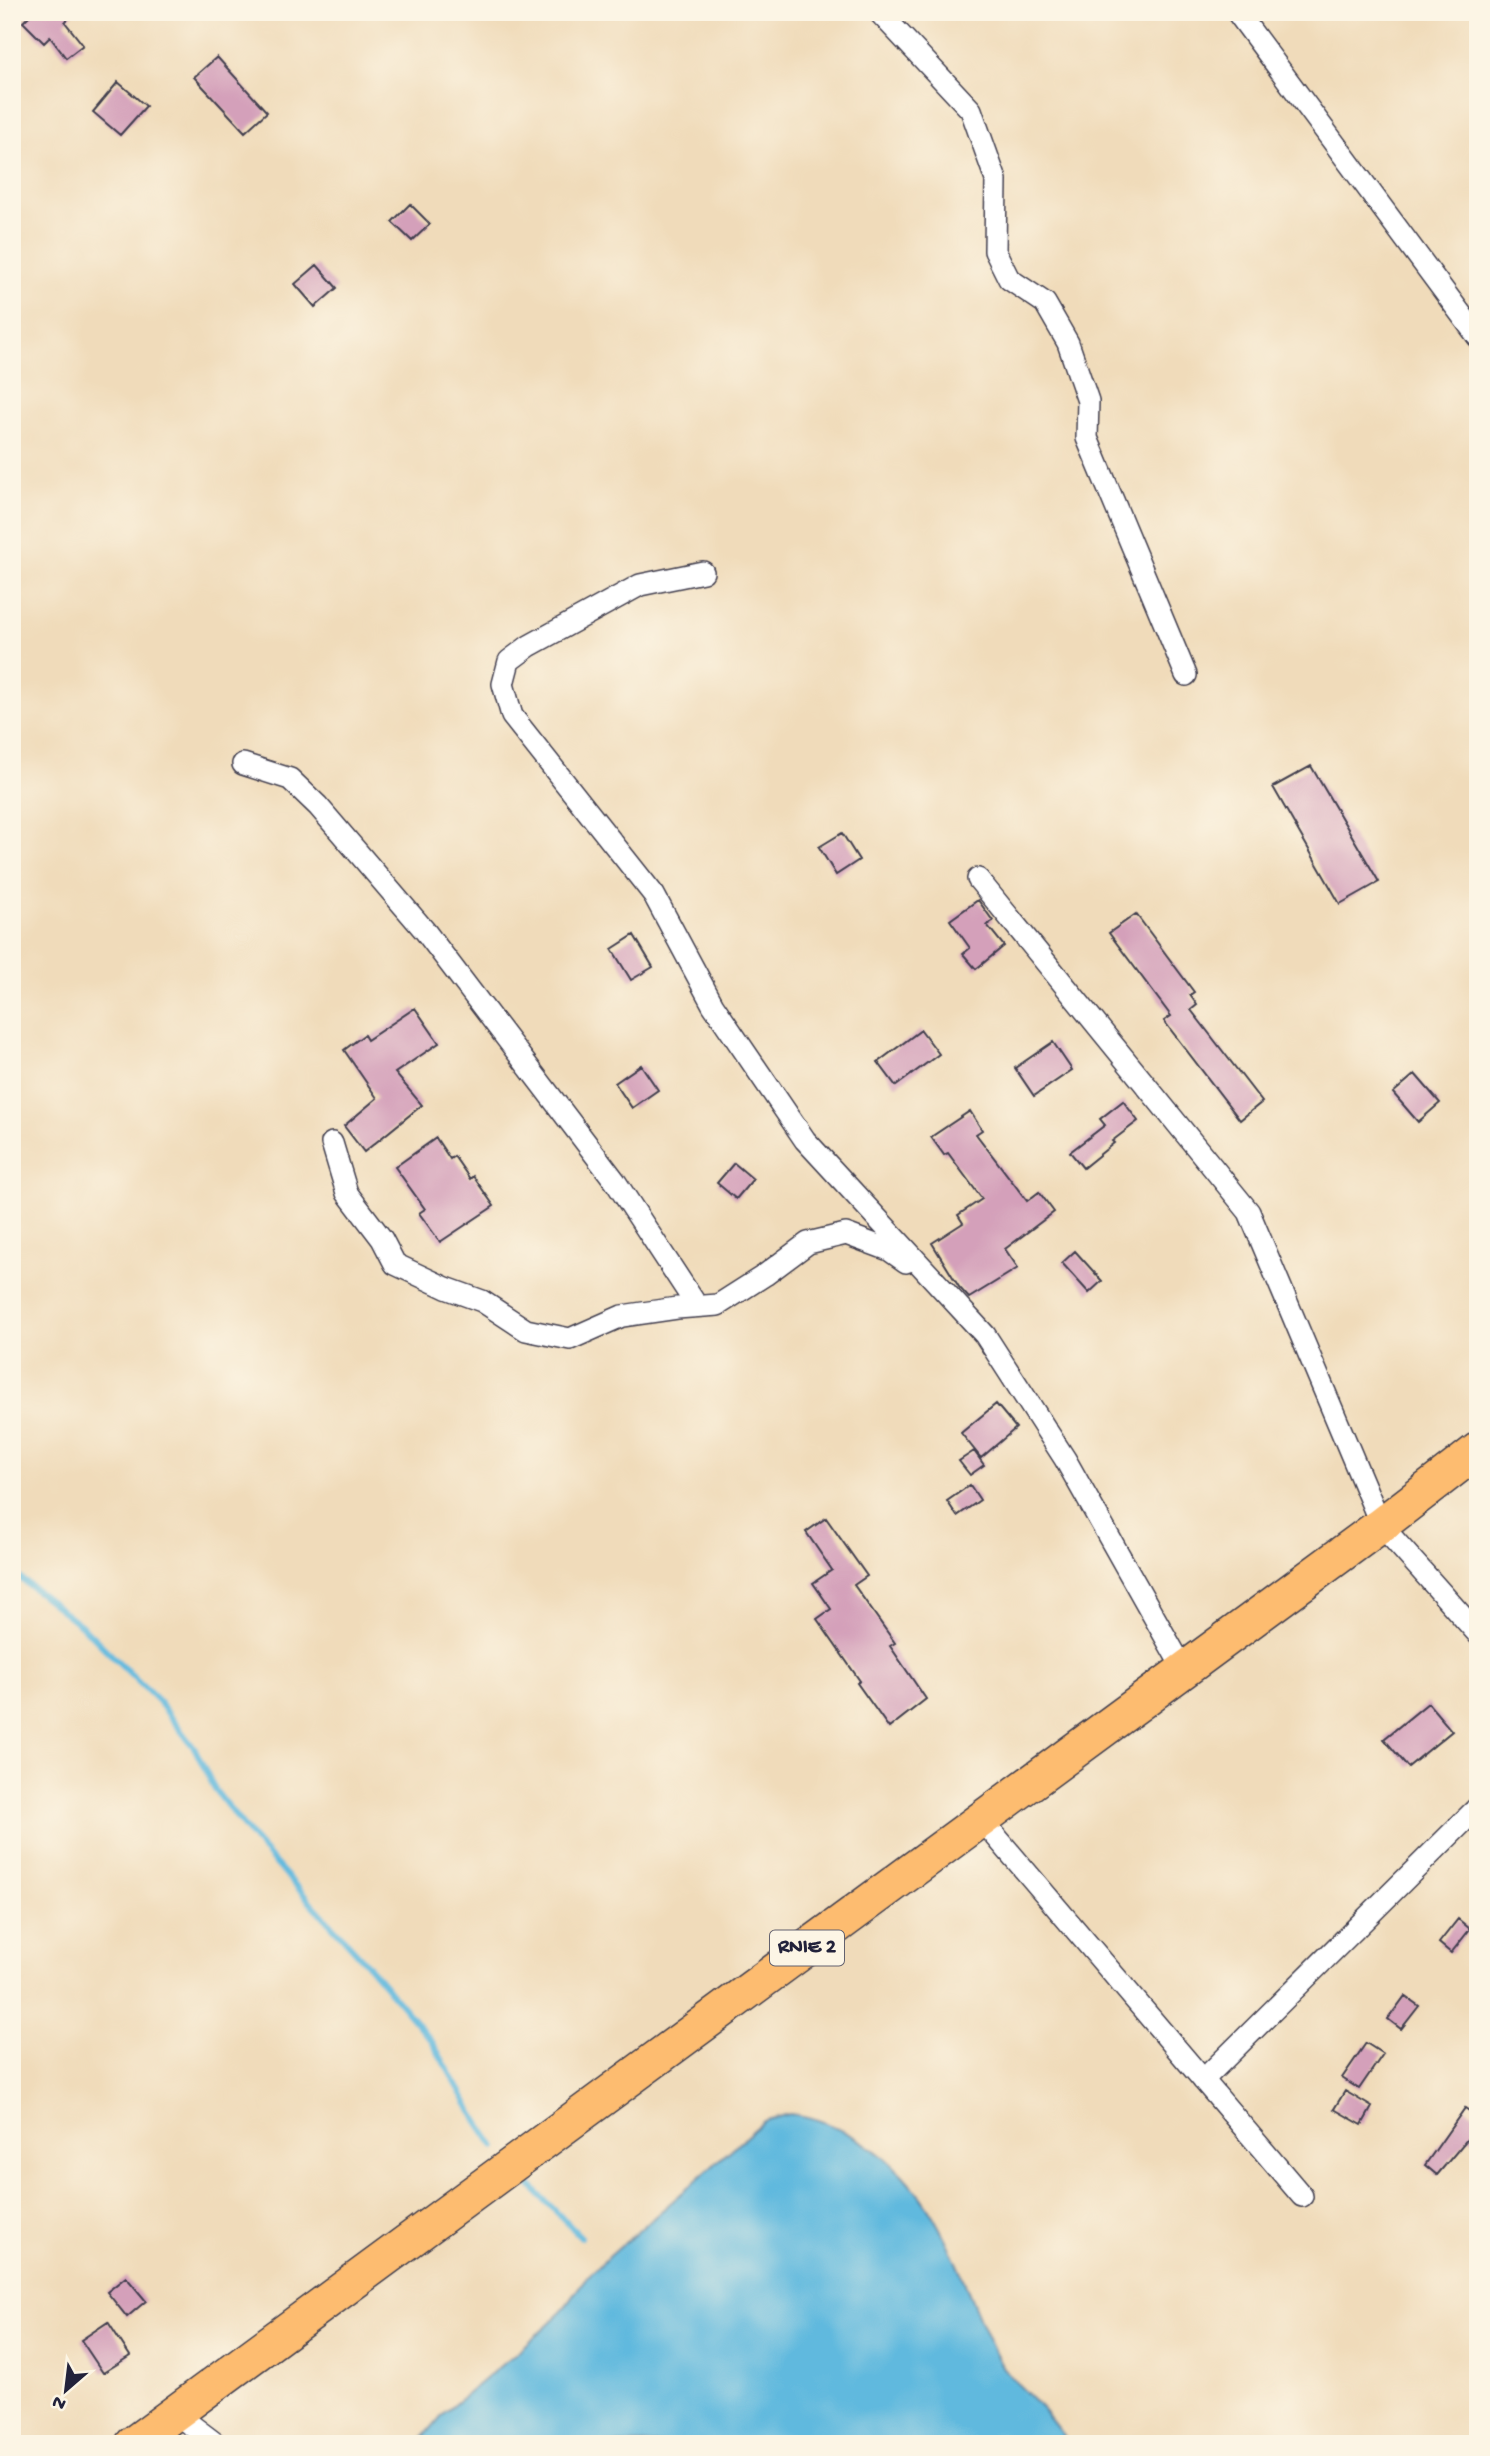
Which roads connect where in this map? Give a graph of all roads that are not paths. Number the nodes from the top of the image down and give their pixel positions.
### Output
1 (879, 12) edge
2 (1237, 12) edge
3 (1474, 324) edge
4 (703, 572) dead end
5 (1186, 675) dead end
6 (243, 764) dead end
7 (978, 879) dead end
8 (332, 1143) dead end
9 (929, 1276) junction
10 (697, 1306) junction
11 (1478, 1450) edge
12 (1381, 1525) junction
13 (1478, 1634) edge
14 (1184, 1670) junction
15 (1478, 1807) edge
16 (982, 1820) junction
17 (1203, 2080) junction
18 (1302, 2196) dead end
19 (175, 2413) junction
20 (133, 2444) edge
21 (216, 2444) edge

1 - 5 street
2 - 3 street
4 - 9 street
6 - 10 street
7 - 12 street
8 - 10 street
9 - 10 street
9 - 14 street
11 - 12 main road, RNIE 2
12 - 13 street
12 - 14 main road, RNIE 2
14 - 16 main road, RNIE 2
15 - 17 street
16 - 17 street
16 - 19 main road, RNIE 2
17 - 18 street
19 - 20 main road, RNIE 2
19 - 21 street

